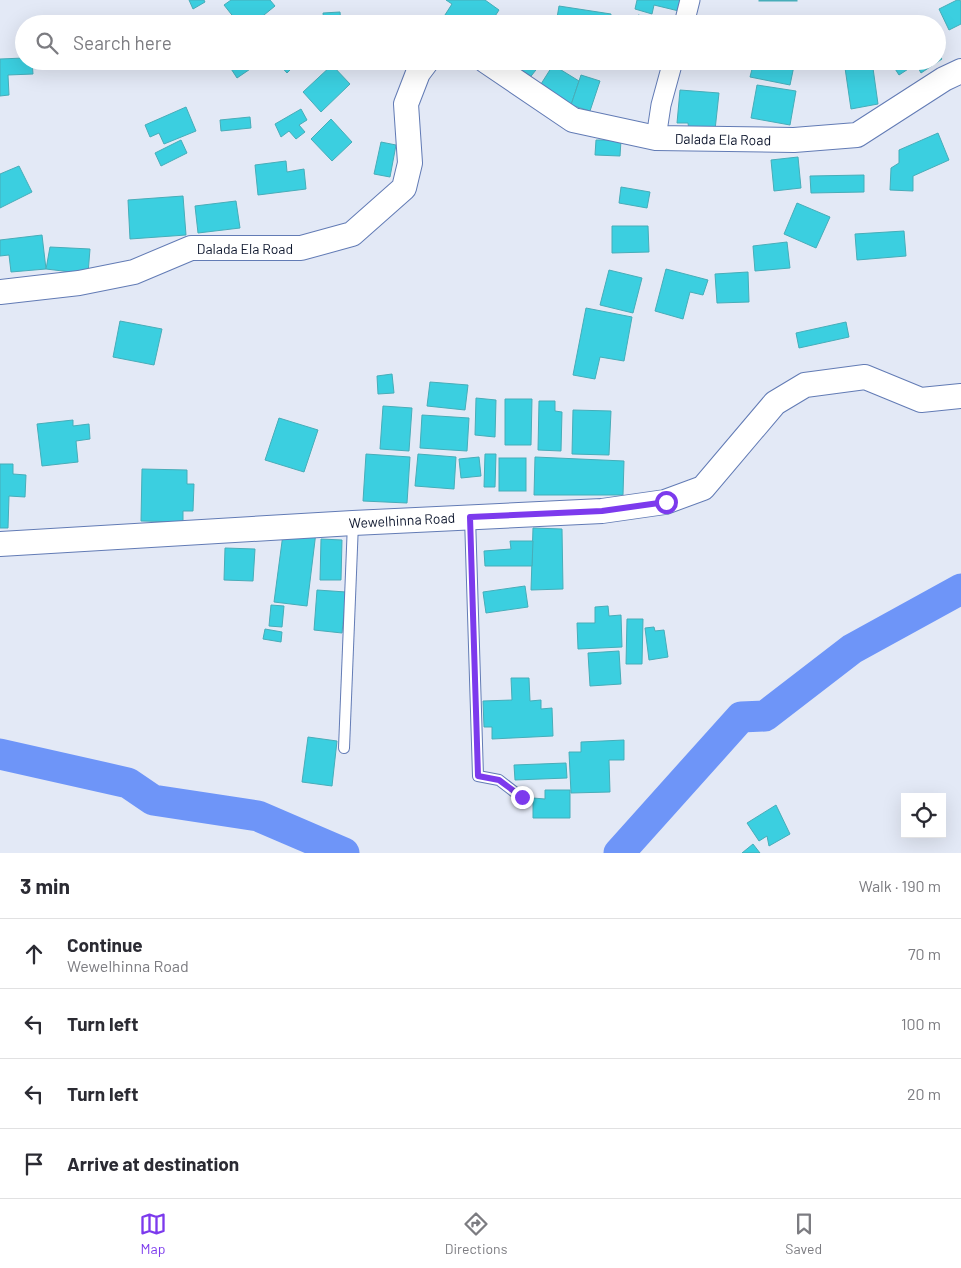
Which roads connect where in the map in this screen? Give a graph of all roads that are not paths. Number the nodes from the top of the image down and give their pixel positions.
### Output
1 (690, 0) edge
2 (686, 15) edge
3 (420, 70) edge
4 (499, 70) edge
5 (671, 70) edge
6 (961, 71) edge
7 (656, 138) junction
8 (0, 292) edge
9 (961, 396) edge
10 (470, 517) junction
11 (353, 522) junction
12 (0, 544) edge
13 (344, 748) dead end
14 (522, 797) dead end

1 - 2 street
3 - 8 street, Dalada Ela Road
4 - 7 street, Dalada Ela Road
5 - 7 street
6 - 7 street, Dalada Ela Road
9 - 10 street, Wewelhinna Road
10 - 11 street, Wewelhinna Road
10 - 14 lane
11 - 12 street, Wewelhinna Road
11 - 13 lane

